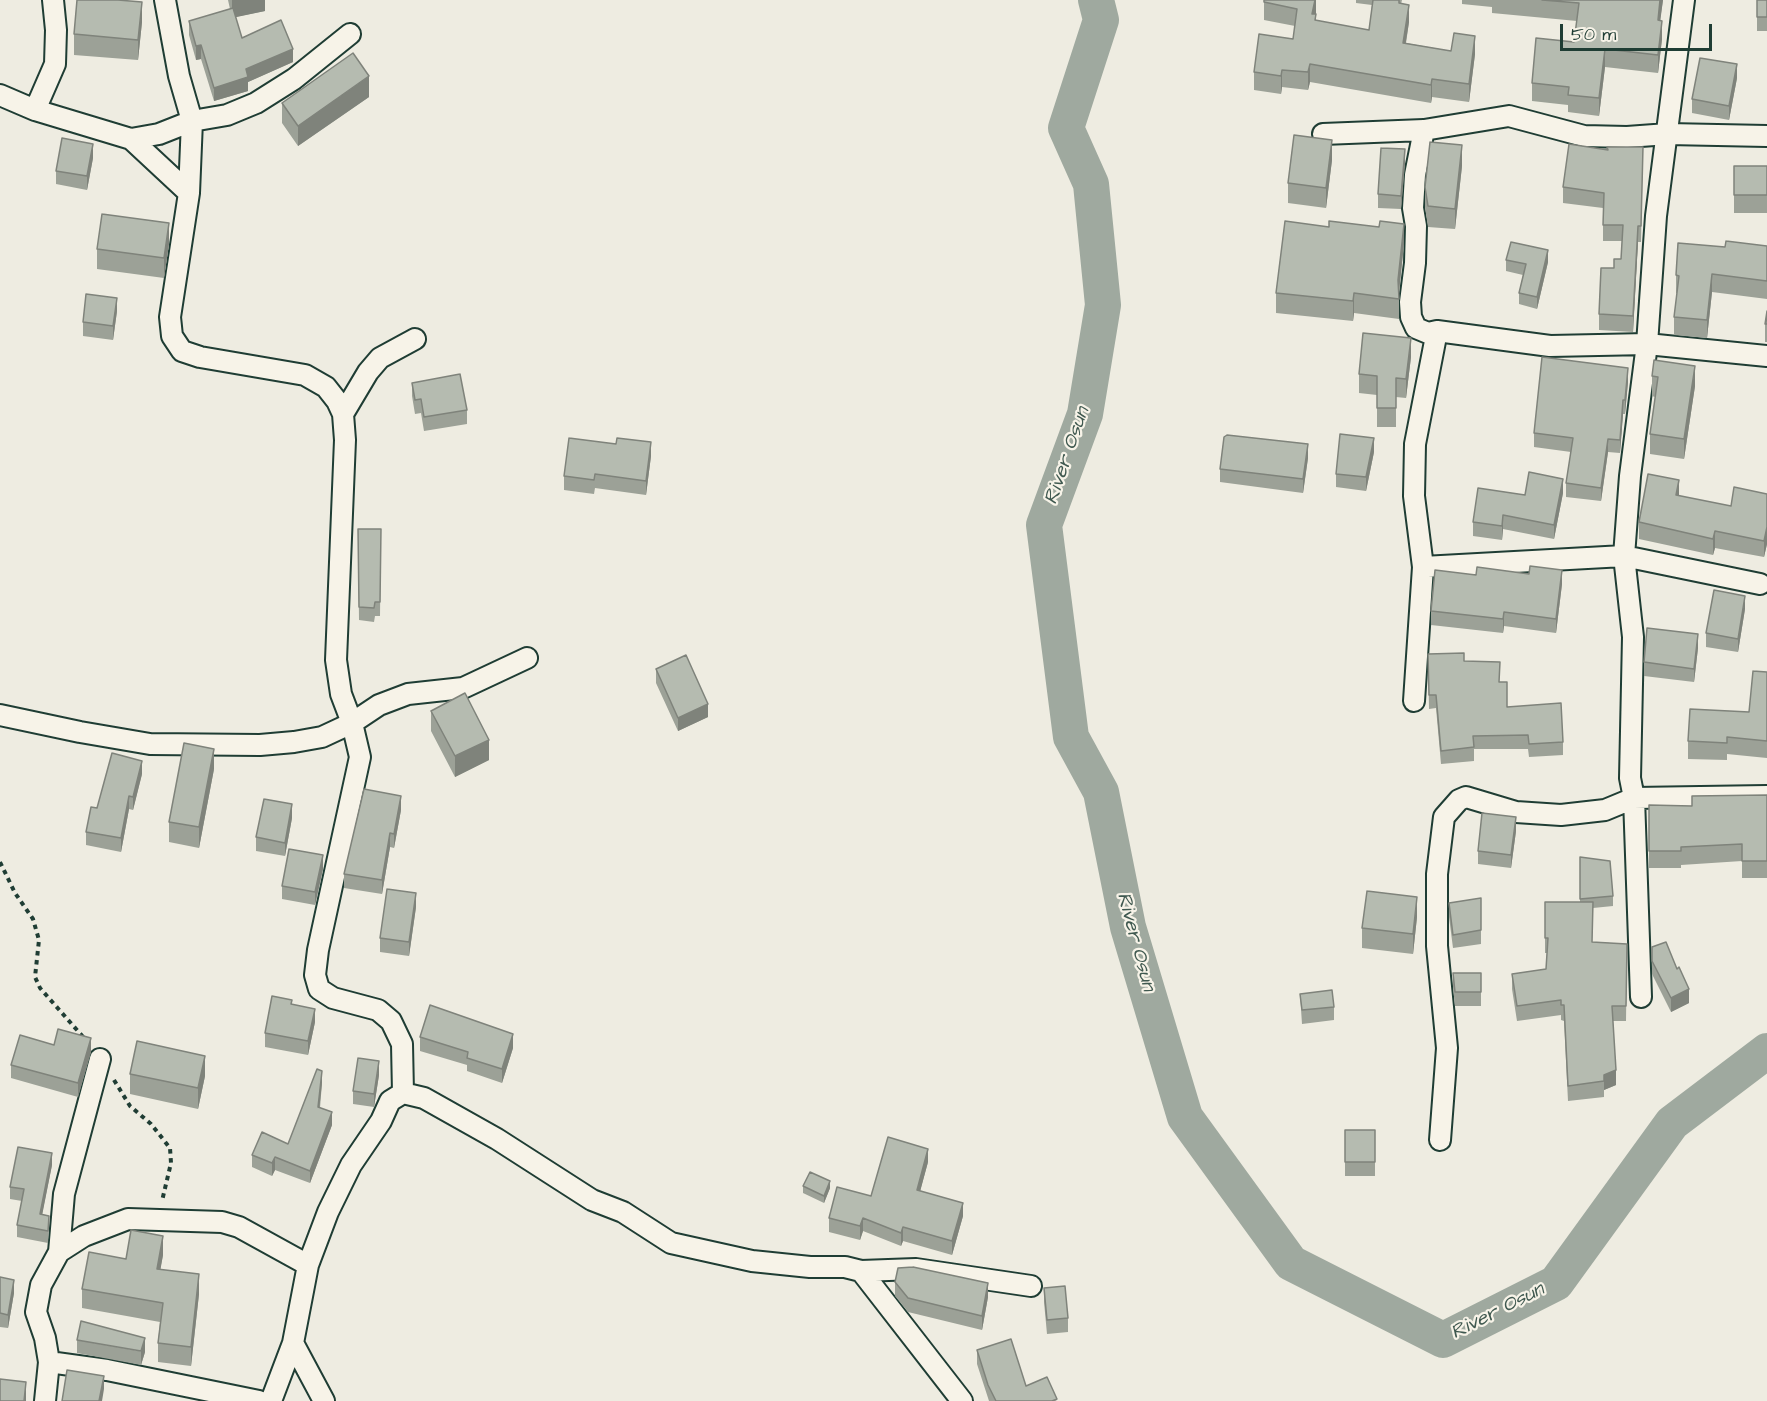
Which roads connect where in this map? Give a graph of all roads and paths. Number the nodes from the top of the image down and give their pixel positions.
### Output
1 (53, 0) edge
2 (165, 0) edge
3 (1684, 0) edge
4 (350, 34) dead end
5 (0, 95) edge
6 (35, 110) junction
7 (192, 122) junction
8 (1424, 130) junction
9 (1323, 134) dead end
10 (1668, 134) junction
11 (1767, 136) edge
12 (131, 138) junction
13 (189, 193) junction
14 (1437, 331) junction
15 (415, 339) dead end
16 (1647, 344) junction
17 (1767, 356) edge
18 (344, 414) junction
19 (1624, 556) junction
20 (1423, 567) junction
21 (1760, 584) dead end
22 (527, 658) dead end
23 (1414, 701) dead end
24 (0, 715) edge
25 (352, 723) junction
26 (1767, 796) edge
27 (1634, 798) junction
28 (1641, 997) dead end
29 (100, 1059) dead end
30 (404, 1093) junction
31 (1440, 1140) dead end
32 (59, 1252) junction
33 (308, 1265) junction
34 (861, 1270) junction
35 (1031, 1286) dead end
36 (293, 1344) junction
37 (49, 1362) junction
38 (45, 1401) edge
39 (259, 1401) edge
40 (271, 1401) edge
41 (324, 1401) edge
42 (962, 1401) edge

1 - 6 street
2 - 7 street
3 - 10 street
4 - 7 street
5 - 6 street
6 - 12 street
7 - 12 street
7 - 13 street
8 - 9 street
8 - 10 street
8 - 14 street
10 - 11 street
10 - 16 street
12 - 13 street
13 - 18 street
14 - 16 street
14 - 20 street
15 - 18 street
16 - 17 street
16 - 19 street
18 - 25 street
19 - 20 street
19 - 21 street
19 - 27 street
20 - 23 street
22 - 25 street
24 - 25 street
25 - 30 street
26 - 27 street
27 - 28 street
27 - 31 street
29 - 32 street
30 - 33 street
30 - 34 street
32 - 33 street
32 - 37 street
33 - 36 street
34 - 35 street
34 - 42 street
36 - 40 street
36 - 41 street
37 - 38 street
37 - 39 street

